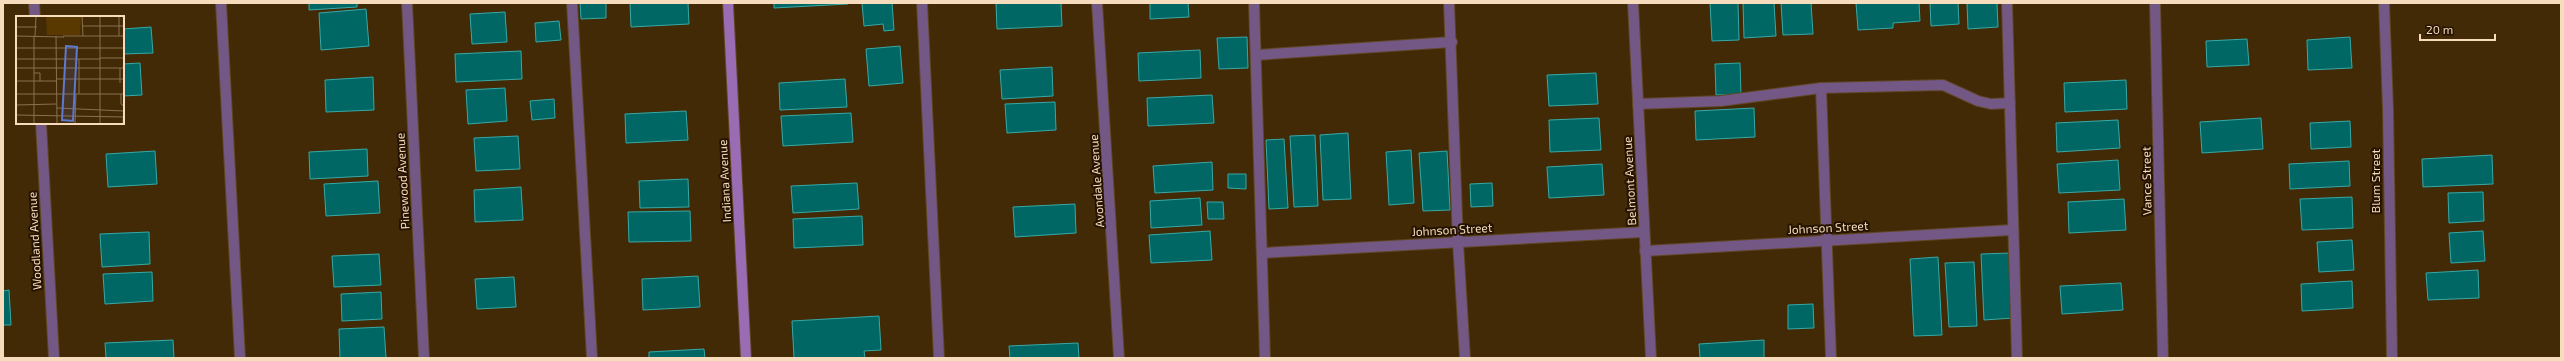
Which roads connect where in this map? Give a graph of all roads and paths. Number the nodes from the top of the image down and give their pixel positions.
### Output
1 (34, 3) edge
2 (221, 3) edge
3 (407, 3) edge
4 (572, 3) edge
5 (728, 3) edge
6 (922, 3) edge
7 (1097, 3) edge
8 (1254, 3) edge
9 (1449, 3) edge
10 (1633, 3) edge
11 (2007, 3) edge
12 (2155, 3) edge
13 (2384, 3) edge
14 (35, 16) edge
15 (1452, 42) junction
16 (1256, 55) junction
17 (1821, 88) junction
18 (2010, 103) junction
19 (1638, 104) junction
20 (40, 124) edge
21 (2012, 230) junction
22 (1644, 232) junction
23 (1826, 240) junction
24 (1458, 242) junction
25 (1645, 251) junction
26 (1262, 253) junction
27 (54, 358) edge
28 (240, 358) edge
29 (424, 358) edge
30 (592, 358) edge
31 (746, 358) edge
32 (939, 358) edge
33 (1119, 358) edge
34 (1265, 358) edge
35 (1465, 358) edge
36 (1651, 358) edge
37 (1831, 358) edge
38 (2018, 358) edge
39 (2163, 358) edge
40 (2392, 358) edge

1 - 14 street
2 - 28 street
3 - 29 street, Pinewood Avenue
4 - 30 street
5 - 31 street, Indiana Avenue
6 - 32 street
7 - 33 street, Avondale Avenue
8 - 16 street
9 - 15 street
10 - 19 street, Belmont Avenue
11 - 18 street
12 - 39 street, Vance Street
13 - 40 street, Blum Street
15 - 16 street
15 - 24 street
16 - 26 street
17 - 18 street
17 - 19 street
17 - 23 street
18 - 21 street
19 - 22 street, Belmont Avenue
20 - 27 street, Woodland Avenue
21 - 23 street, Johnson Street
21 - 38 street
22 - 24 street, Johnson Street
22 - 25 street, Belmont Avenue
23 - 25 street, Johnson Street
23 - 37 street
24 - 26 street, Johnson Street
24 - 35 street
25 - 36 street, Belmont Avenue
26 - 34 street

